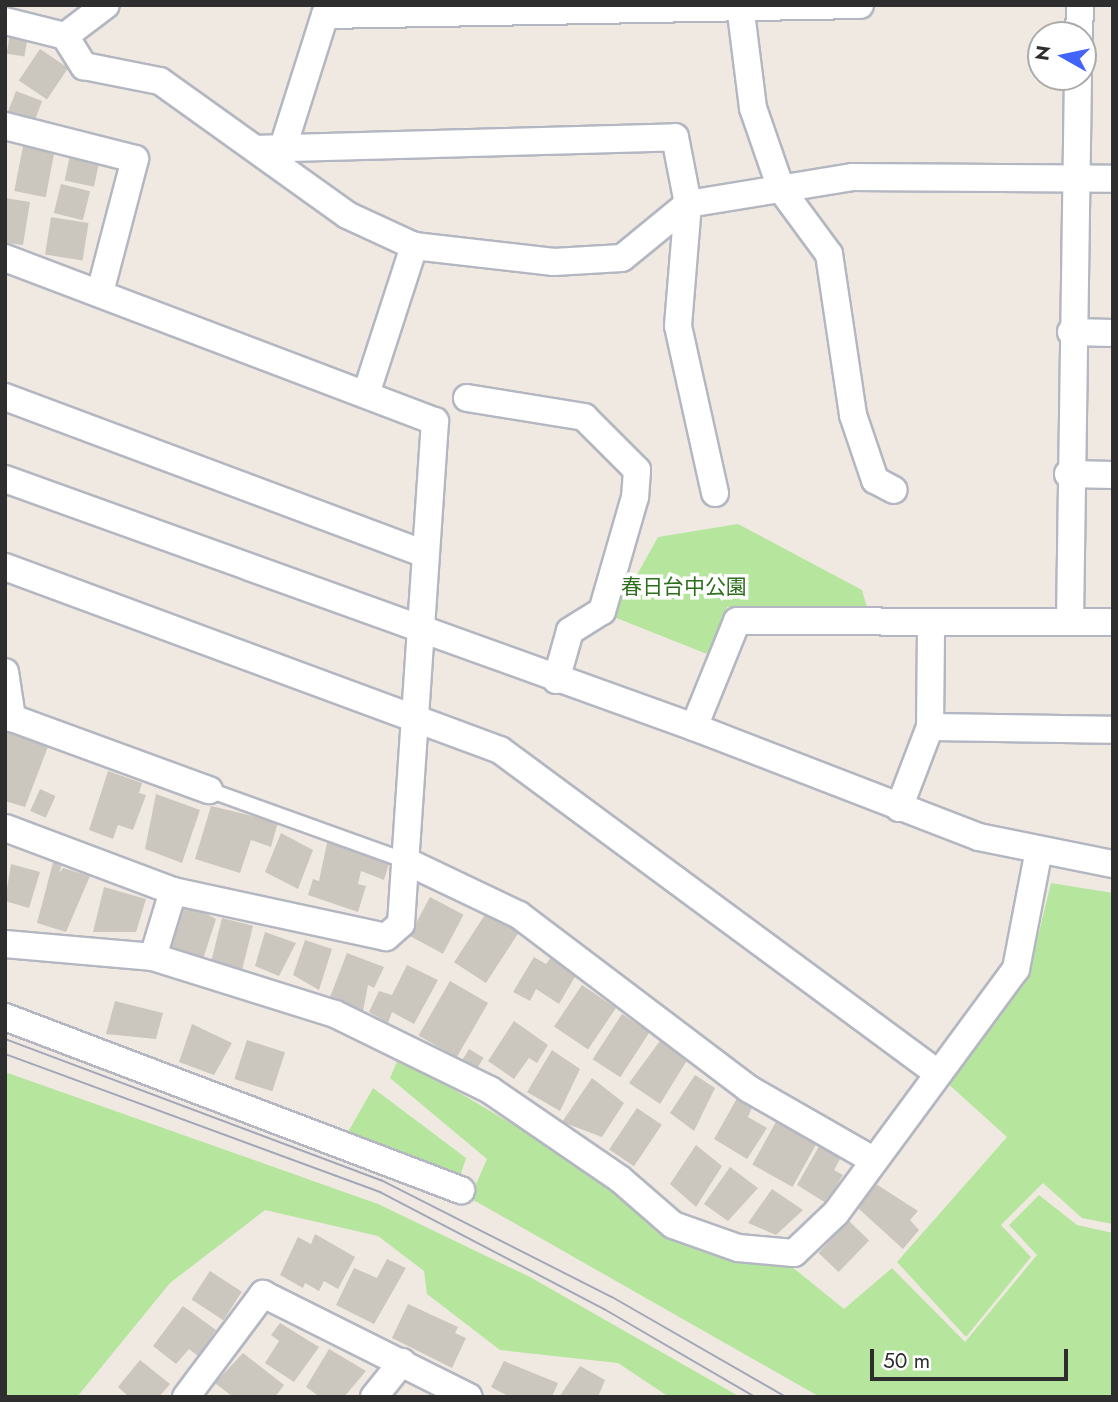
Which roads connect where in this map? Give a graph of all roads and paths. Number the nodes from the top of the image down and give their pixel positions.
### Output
1 (106, 5) edge
2 (860, 5) edge
3 (741, 8) edge
4 (5, 21) edge
5 (65, 36) junction
6 (1079, 91) edge
7 (5, 126) edge
8 (284, 144) junction
9 (257, 149) junction
10 (1077, 178) junction
11 (1113, 179) edge
12 (781, 189) junction
13 (688, 204) junction
14 (414, 246) junction
15 (5, 258) edge
16 (100, 292) junction
17 (1071, 332) junction
18 (1113, 333) edge
19 (366, 394) junction
20 (5, 397) edge
21 (467, 398) dead end
22 (1068, 474) junction
23 (1113, 475) edge
24 (5, 479) edge
25 (894, 490) dead end
26 (715, 493) dead end
27 (425, 554) junction
28 (5, 567) edge
29 (1070, 621) junction
30 (1113, 622) edge
31 (931, 626) junction
32 (420, 633) junction
33 (5, 672) edge
34 (556, 680) junction
35 (416, 717) junction
36 (694, 727) junction
37 (930, 727) junction
38 (1113, 730) edge
39 (209, 790) joint
40 (899, 808) junction
41 (5, 828) edge
42 (1039, 850) junction
43 (406, 861) junction
44 (1113, 864) edge
45 (173, 891) junction
46 (5, 944) edge
47 (153, 957) junction
48 (5, 1017) edge
49 (936, 1072) junction
50 (871, 1159) junction
51 (461, 1190) dead end
52 (402, 1362) junction
53 (186, 1397) edge
54 (374, 1397) edge
55 (469, 1397) edge

1 - 5 street
2 - 3 street
3 - 8 street
3 - 12 street
4 - 5 street
5 - 9 street
6 - 10 street
7 - 16 street
8 - 9 street
8 - 13 street
9 - 14 street
10 - 11 street
10 - 12 street
10 - 17 street
12 - 13 street
12 - 25 street
13 - 14 street
13 - 26 street
14 - 19 street
15 - 16 street
16 - 19 street
17 - 18 street
17 - 22 street
19 - 27 street
20 - 27 street
21 - 34 street
22 - 23 street
22 - 29 street
24 - 32 street
27 - 32 street
28 - 35 street
29 - 30 street
29 - 31 street
31 - 36 street
31 - 37 street
32 - 34 street
32 - 35 street
33 - 39 street
34 - 36 street
35 - 43 street
35 - 49 street
36 - 40 street
37 - 38 street
37 - 40 street
39 - 43 lane
40 - 42 street
41 - 45 street
42 - 44 street
42 - 49 street
43 - 45 street
43 - 50 street
45 - 47 street
46 - 47 street
47 - 50 street
48 - 51 street
49 - 50 street
52 - 53 street
52 - 54 street
52 - 55 street

